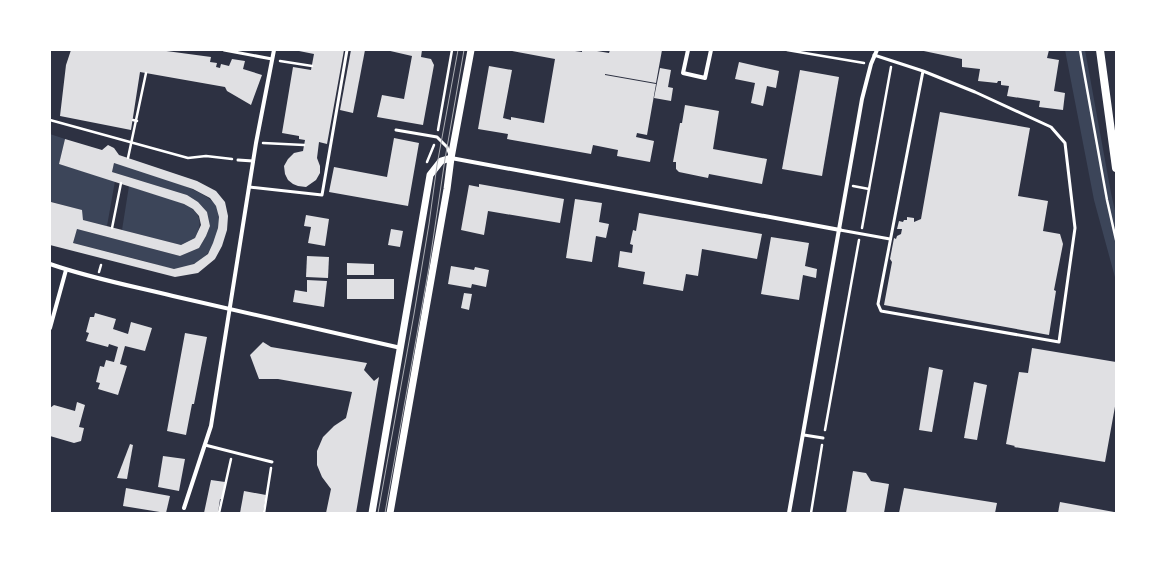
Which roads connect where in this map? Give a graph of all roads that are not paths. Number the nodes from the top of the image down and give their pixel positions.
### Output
1 (224, 50) edge
2 (252, 50) edge
3 (274, 50) edge
4 (347, 50) edge
5 (471, 50) edge
6 (688, 50) edge
7 (711, 50) edge
8 (877, 50) edge
9 (1100, 50) edge
10 (251, 55) junction
11 (874, 55) junction
12 (272, 59) junction
13 (923, 71) junction
14 (396, 130) dead end
15 (451, 158) junction
16 (238, 160) road end
17 (253, 161) junction
18 (1116, 168) edge
19 (249, 187) junction
20 (840, 230) junction
21 (890, 239) junction
22 (50, 264) edge
23 (66, 270) junction
24 (230, 310) junction
25 (50, 328) edge
26 (401, 348) junction
27 (804, 435) junction
28 (823, 438) road end
29 (205, 445) junction
30 (272, 462) road end
31 (184, 508) dead end
32 (372, 513) edge
33 (390, 513) edge
34 (789, 513) edge

1 - 10 lane
2 - 10 lane
3 - 12 street
4 - 19 lane
5 - 15 street
6 - 7 street
8 - 11 street
9 - 18 main road
10 - 12 lane
11 - 13 lane
11 - 20 street
12 - 17 street
13 - 21 lane
13 - 21 lane
14 - 15 lane
15 - 20 street
15 - 26 street
15 - 33 street
16 - 17 lane
17 - 19 street
19 - 24 street
20 - 21 lane
20 - 27 street
22 - 23 street
23 - 24 street
23 - 25 street
24 - 26 street
24 - 29 street
26 - 32 street
27 - 28 lane
27 - 34 street
29 - 30 lane
29 - 31 street

